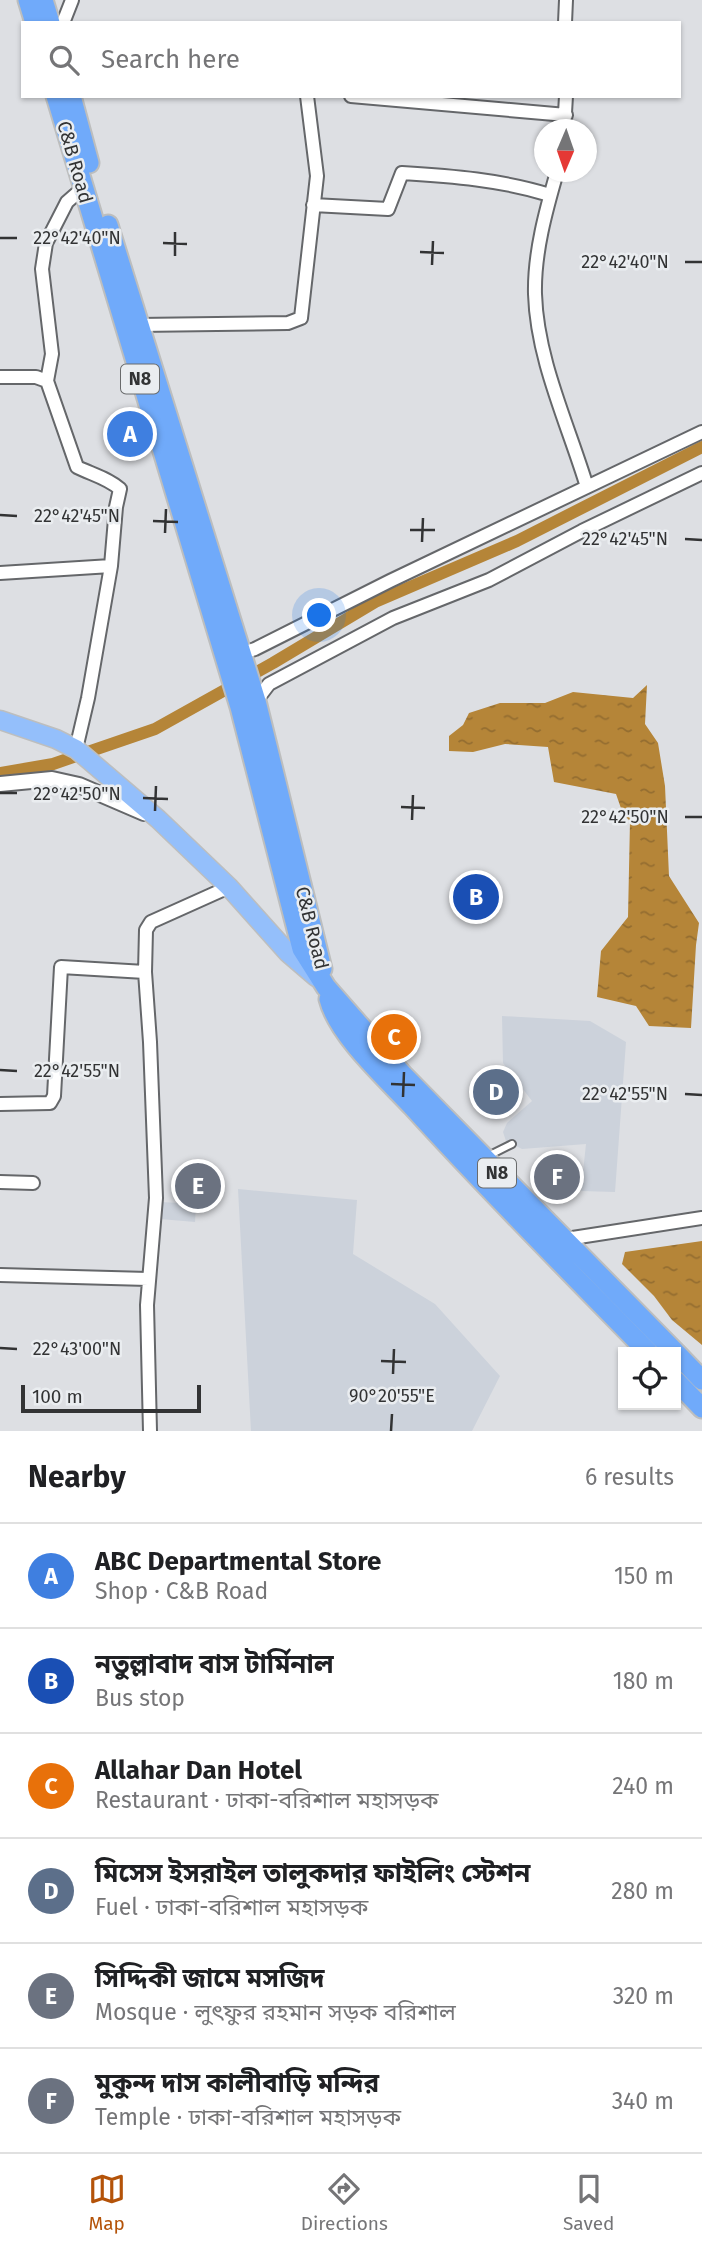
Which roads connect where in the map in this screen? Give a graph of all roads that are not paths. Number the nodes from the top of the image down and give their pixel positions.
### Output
1 (28, 0) edge
2 (44, 0) edge
3 (72, 0) edge
4 (566, 0) edge
5 (34, 21) edge
6 (49, 21) edge
7 (64, 21) edge
8 (565, 21) edge
9 (57, 98) edge
10 (72, 98) edge
11 (307, 98) edge
12 (374, 98) edge
13 (566, 98) edge
14 (566, 115) junction
15 (565, 119) edge
16 (554, 182) edge
17 (83, 188) junction
18 (550, 195) junction
19 (313, 205) junction
20 (138, 326) junction
21 (0, 377) edge
22 (47, 382) junction
23 (702, 432) edge
24 (702, 472) edge
25 (587, 487) junction
26 (111, 566) junction
27 (0, 573) edge
28 (232, 657) junction
29 (248, 704) junction
30 (0, 720) edge
31 (76, 749) junction
32 (0, 784) edge
33 (158, 819) junction
34 (229, 887) junction
35 (145, 972) junction
36 (326, 986) junction
37 (0, 1104) edge
38 (512, 1144) dead end
39 (482, 1158) junction
40 (0, 1182) edge
41 (33, 1183) dead end
42 (702, 1218) edge
43 (566, 1239) junction
44 (0, 1275) edge
45 (148, 1279) junction
46 (643, 1347) edge
47 (671, 1347) edge
48 (681, 1357) edge
49 (702, 1380) edge
50 (681, 1386) edge
51 (702, 1408) edge
52 (150, 1431) edge

1 - 5 highway
2 - 6 highway
3 - 7 street
4 - 8 street
9 - 17 highway, C&B Road / N8
10 - 20 highway, C&B Road / N8
11 - 19 street
12 - 14 street
13 - 14 street
14 - 15 street
16 - 18 street
17 - 22 street
17 - 28 highway, C&B Road / N8
18 - 19 street
18 - 25 street
19 - 20 street
20 - 28 highway, C&B Road / N8
21 - 22 street
22 - 26 street
23 - 25 street
24 - 29 street
25 - 28 street
26 - 27 street
26 - 31 street
28 - 29 highway, C&B Road / N8
29 - 36 highway, C&B Road / N8
30 - 31 main road
31 - 33 main road
32 - 33 street
33 - 34 main road
34 - 35 street
34 - 36 main road
35 - 37 street
35 - 45 street
36 - 39 highway, N8
36 - 46 highway, N8
38 - 39 lane
39 - 43 highway, N8
40 - 41 street
42 - 43 street
43 - 47 highway, N8
44 - 45 street
45 - 52 street
48 - 49 highway, N8
50 - 51 highway

